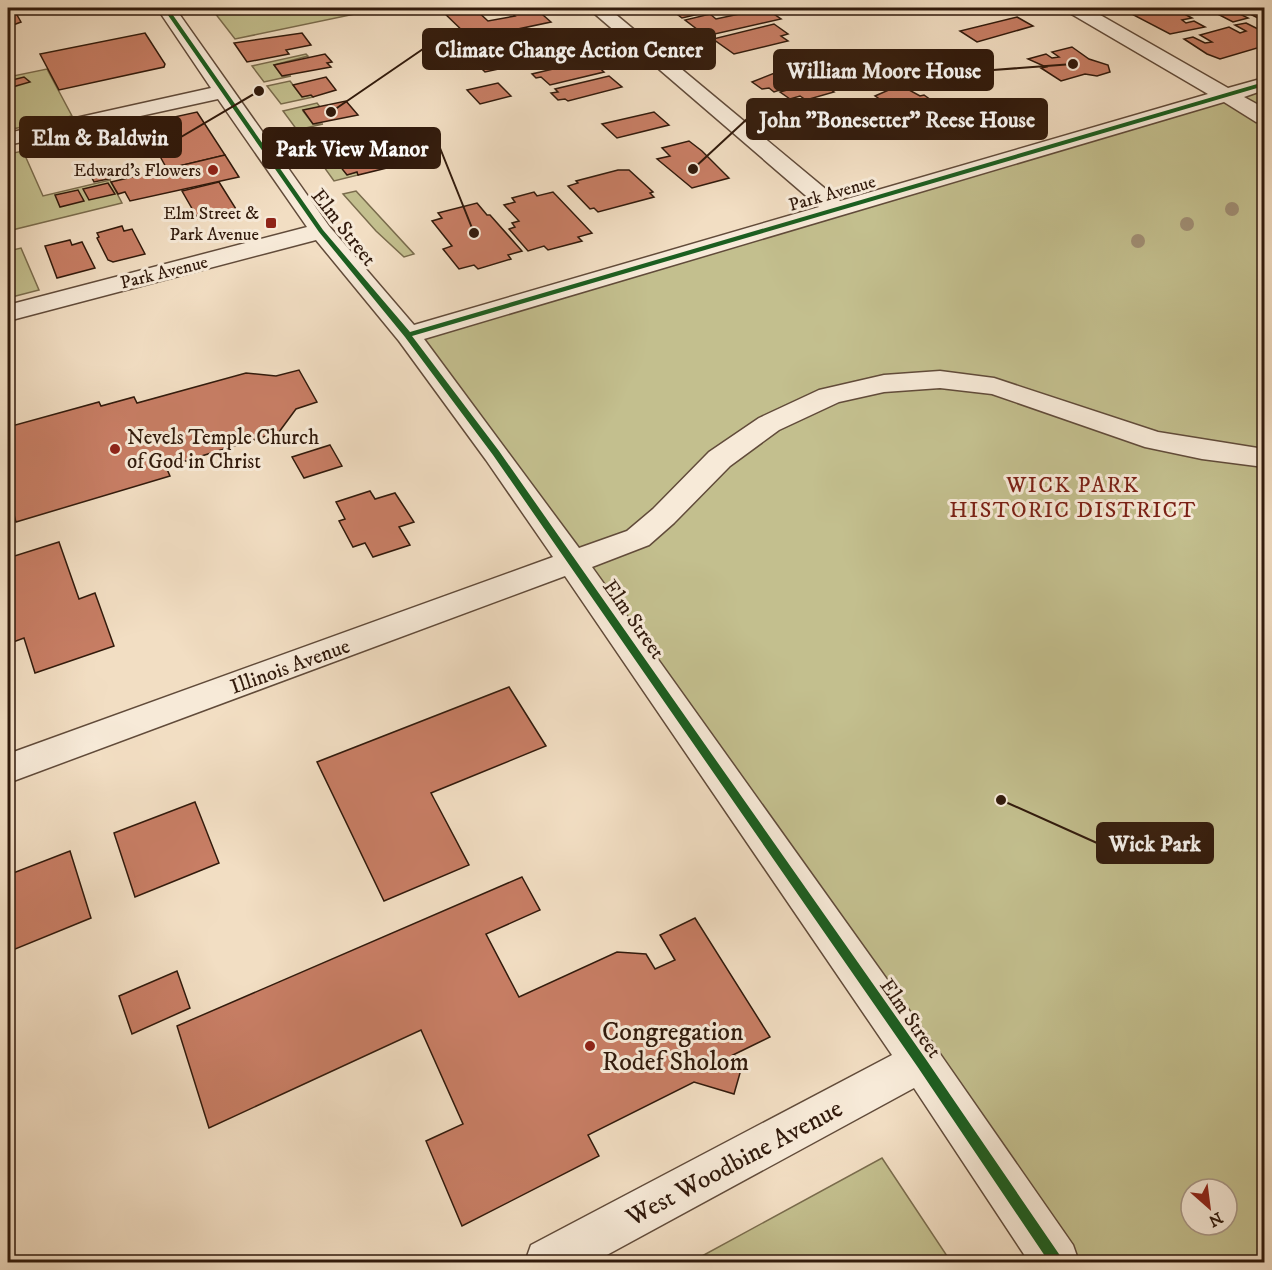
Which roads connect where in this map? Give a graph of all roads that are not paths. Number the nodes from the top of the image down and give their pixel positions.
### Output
1 (166, 8) edge
2 (597, 8) edge
3 (1075, 8) edge
4 (1264, 84) edge
5 (224, 91) junction
6 (1227, 95) junction
7 (1264, 117) edge
8 (8, 139) edge
9 (836, 209) junction
10 (321, 231) junction
11 (8, 313) edge
12 (408, 335) junction
13 (1264, 458) edge
14 (572, 562) junction
15 (8, 769) edge
16 (921, 1062) junction
17 (548, 1263) edge
18 (1056, 1263) edge

1 - 5 street, Elm Street
2 - 9 street
3 - 6 street
4 - 6 street, Park Avenue
5 - 8 street
5 - 10 street, Elm Street
6 - 7 street
6 - 9 street, Park Avenue
9 - 12 street, Park Avenue
10 - 11 street, Park Avenue
10 - 12 street, Elm Street
12 - 14 street, Elm Street
13 - 14 street, Illinois Avenue
14 - 15 street, Illinois Avenue
14 - 16 street, Elm Street
16 - 17 street, West Woodbine Avenue
16 - 18 street, Elm Street

